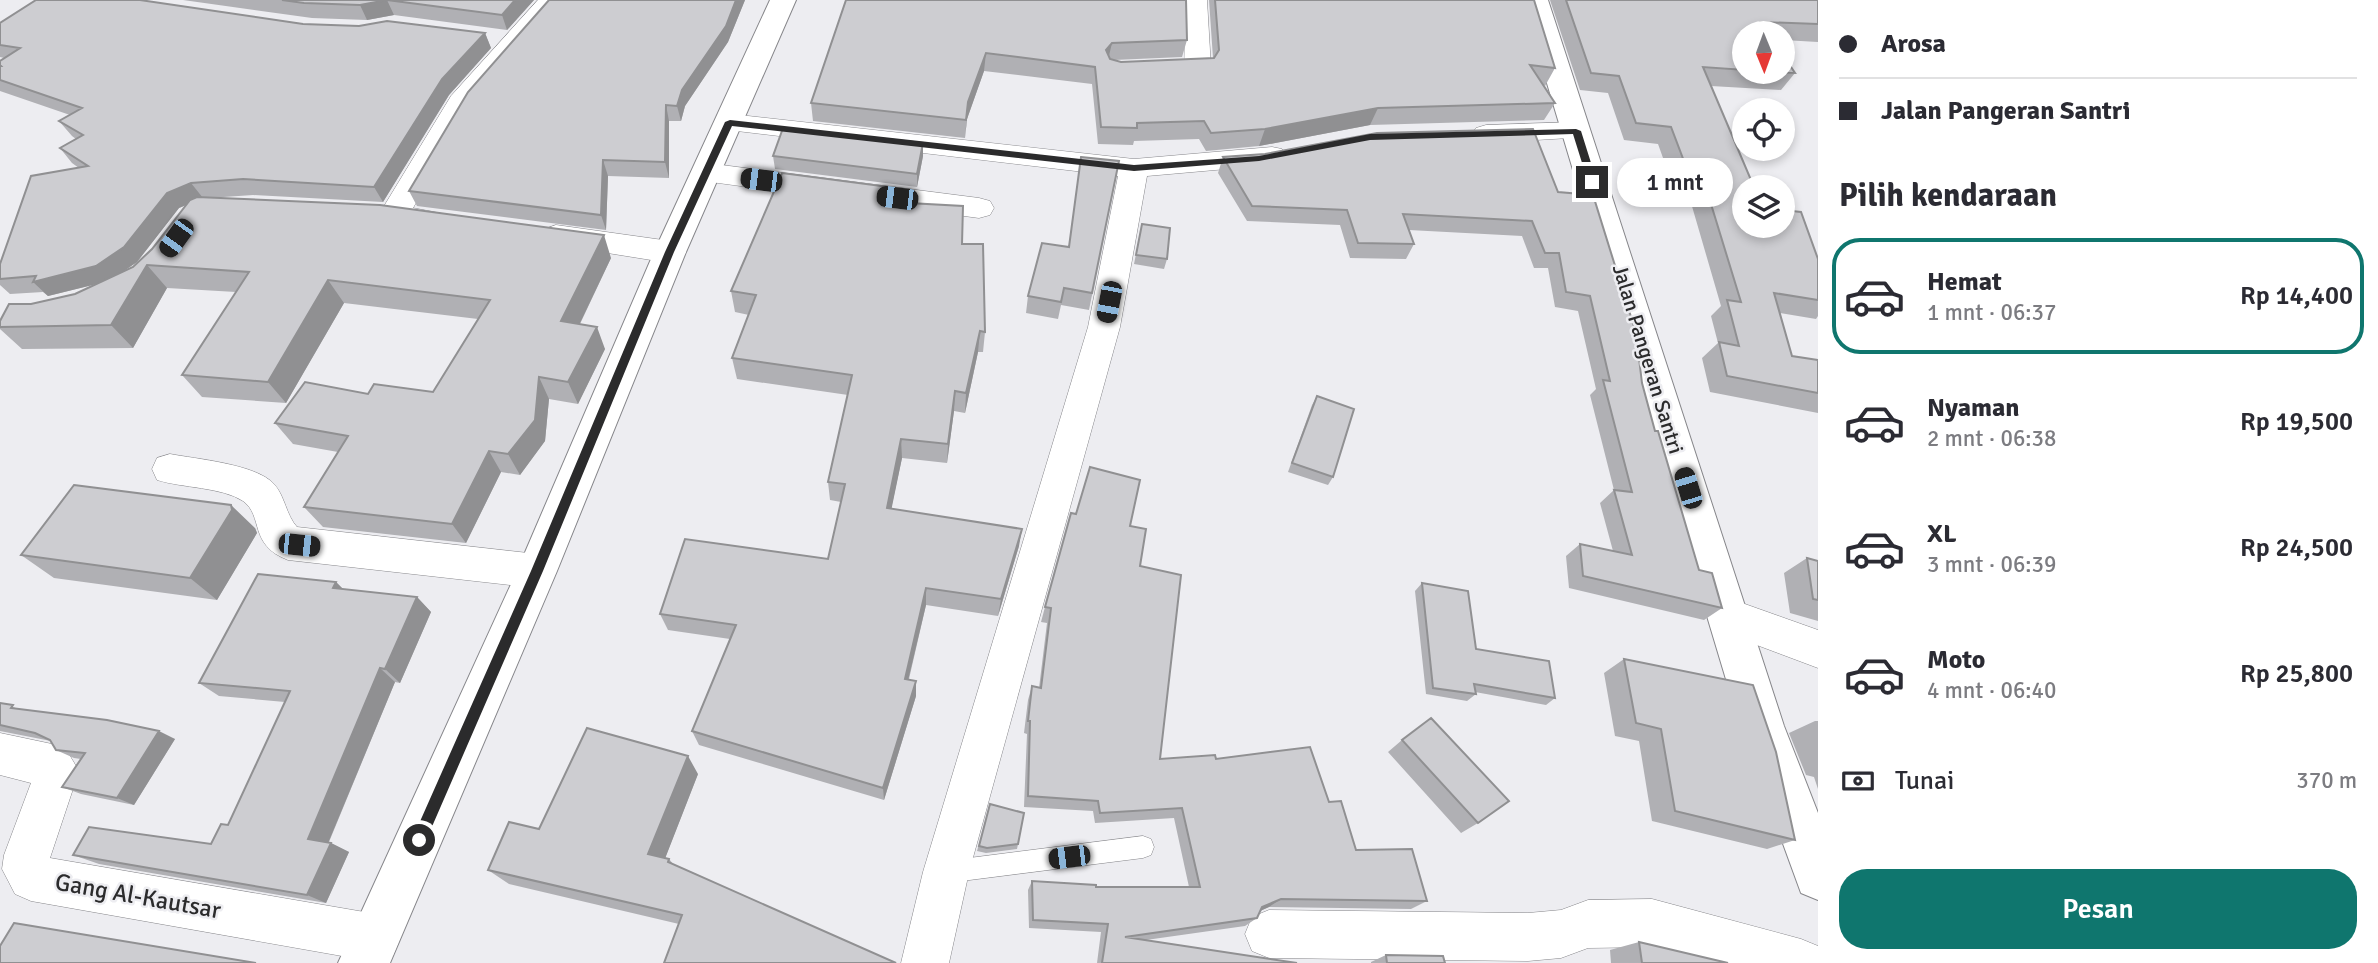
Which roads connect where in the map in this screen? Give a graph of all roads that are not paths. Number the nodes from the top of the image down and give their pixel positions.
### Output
1 (551, 0) edge
2 (783, 0) edge
3 (1195, 0) edge
4 (1535, 0) edge
5 (1139, 68) edge
6 (730, 122) junction
7 (1576, 131) junction
8 (1453, 135) edge
9 (1297, 151) edge
10 (1134, 168) junction
11 (706, 173) junction
12 (979, 208) dead end
13 (461, 224) edge
14 (526, 232) edge
15 (670, 252) junction
16 (170, 469) dead end
17 (537, 571) junction
18 (1728, 615) junction
19 (1818, 649) edge
20 (0, 754) edge
21 (1143, 847) dead end
22 (946, 872) junction
23 (1818, 876) edge
24 (1269, 934) dead end
25 (370, 951) edge
26 (925, 963) edge
27 (1801, 963) edge

1 - 13 street
2 - 6 main road
3 - 5 street
4 - 7 main road, Jalan Pangeran Santri
6 - 10 street
6 - 11 main road
7 - 8 street
7 - 18 main road, Jalan Pangeran Santri
9 - 10 street
10 - 22 street
11 - 12 street
11 - 15 main road
14 - 15 street
15 - 17 main road
16 - 17 street
17 - 25 main road
18 - 19 street
18 - 23 main road, Jalan Pangeran Santri
20 - 25 street, Gang Al-Kautsar
21 - 22 lane
22 - 26 street
24 - 27 street

